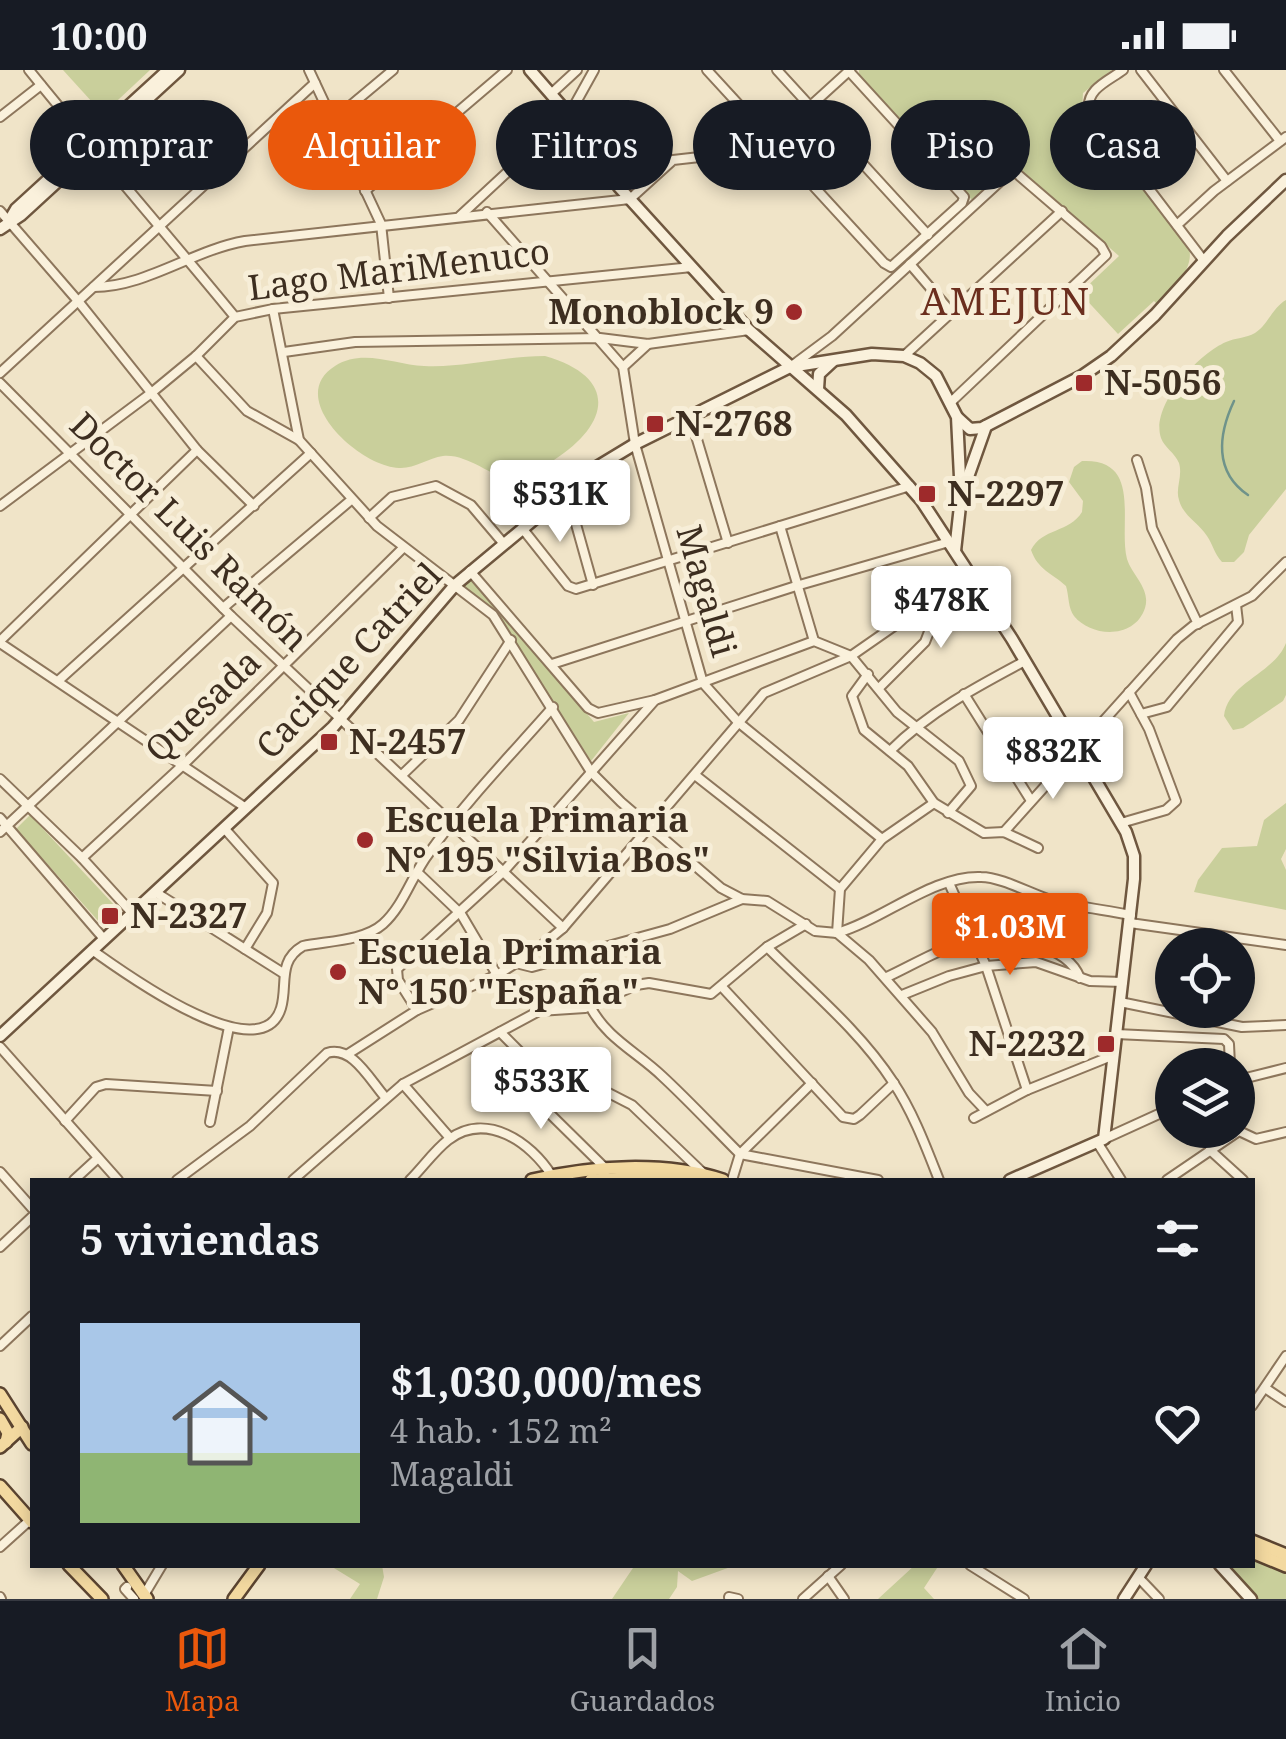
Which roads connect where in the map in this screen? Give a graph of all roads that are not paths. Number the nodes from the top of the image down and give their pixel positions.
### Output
1 (168, 70) edge
2 (179, 70) edge
3 (309, 70) edge
4 (392, 70) edge
5 (507, 70) edge
6 (530, 70) edge
7 (577, 70) edge
8 (594, 70) edge
9 (707, 70) edge
10 (777, 70) edge
11 (849, 70) edge
12 (1123, 70) edge
13 (1142, 70) edge
14 (1224, 70) edge
15 (36, 75) edge
16 (315, 84) junction
17 (551, 94) junction
18 (54, 100) edge
19 (137, 100) edge
20 (144, 100) edge
21 (322, 100) edge
22 (357, 100) edge
23 (556, 100) edge
24 (577, 100) edge
25 (734, 100) edge
26 (804, 100) edge
27 (816, 100) edge
28 (0, 117) edge
29 (1283, 139) edge
30 (693, 158) edge
31 (871, 173) edge
32 (1227, 180) junction
33 (1286, 180) edge
34 (496, 183) edge
35 (46, 190) edge
36 (128, 190) edge
37 (623, 190) edge
38 (817, 190) edge
39 (365, 191) joint
40 (630, 199) junction
41 (1062, 210) junction
42 (0, 211) edge
43 (487, 212) junction
44 (460, 216) junction
45 (380, 224) junction
46 (4, 225) edge
47 (160, 225) junction
48 (1177, 225) junction
49 (928, 235) junction
50 (187, 258) junction
51 (1204, 260) junction
52 (910, 264) junction
53 (692, 267) junction
54 (548, 280) junction
55 (94, 287) junction
56 (390, 298) junction
57 (78, 301) junction
58 (272, 309) junction
59 (952, 312) junction
60 (235, 317) junction
61 (749, 330) junction
62 (600, 338) junction
63 (826, 341) junction
64 (648, 344) junction
65 (284, 352) junction
66 (196, 356) junction
67 (904, 356) junction
68 (839, 359) junction
69 (623, 367) junction
70 (790, 367) junction
71 (0, 372) edge
72 (0, 384) edge
73 (818, 388) junction
74 (150, 394) junction
75 (950, 402) junction
76 (690, 416) junction
77 (957, 417) junction
78 (986, 426) junction
79 (299, 440) junction
80 (635, 444) junction
81 (196, 450) junction
82 (311, 453) junction
83 (70, 454) junction
84 (1137, 460) dead end
85 (910, 486) junction
86 (567, 492) junction
87 (961, 497) junction
88 (352, 500) junction
89 (0, 506) edge
90 (254, 506) junction
91 (130, 515) junction
92 (369, 518) junction
93 (780, 526) junction
94 (522, 528) junction
95 (728, 542) junction
96 (504, 544) junction
97 (952, 547) junction
98 (403, 548) junction
99 (668, 561) junction
100 (1286, 562) edge
101 (184, 569) junction
102 (470, 571) junction
103 (974, 582) junction
104 (455, 585) junction
105 (593, 585) junction
106 (796, 586) junction
107 (943, 600) junction
108 (1236, 605) junction
109 (223, 608) junction
110 (920, 608) junction
111 (935, 615) junction
112 (231, 616) junction
113 (684, 620) junction
114 (1198, 624) junction
115 (511, 640) junction
116 (0, 642) edge
117 (814, 642) junction
118 (852, 656) junction
119 (1025, 661) junction
120 (552, 664) junction
121 (284, 665) junction
122 (868, 674) junction
123 (58, 680) junction
124 (703, 683) junction
125 (879, 688) junction
126 (1129, 692) junction
127 (964, 694) junction
128 (655, 700) junction
129 (553, 707) junction
130 (1142, 714) junction
131 (342, 718) junction
132 (116, 720) junction
133 (738, 722) junction
134 (915, 726) junction
135 (1077, 750) junction
136 (890, 751) junction
137 (183, 766) junction
138 (591, 772) junction
139 (402, 774) junction
140 (695, 775) junction
141 (0, 779) edge
142 (1030, 799) junction
143 (934, 803) junction
144 (28, 805) junction
145 (246, 808) junction
146 (948, 813) junction
147 (452, 822) junction
148 (1121, 823) junction
149 (2, 825) edge
150 (652, 827) junction
151 (224, 828) junction
152 (1004, 832) junction
153 (882, 839) junction
154 (1038, 848) dead end
155 (82, 858) junction
156 (504, 871) junction
157 (417, 872) junction
158 (949, 883) junction
159 (840, 889) junction
160 (155, 892) junction
161 (742, 898) junction
162 (132, 913) junction
163 (461, 914) junction
164 (1130, 919) junction
165 (806, 924) junction
166 (563, 928) junction
167 (838, 933) junction
168 (104, 939) junction
169 (976, 940) junction
170 (1286, 945) edge
171 (767, 948) junction
172 (245, 949) junction
173 (92, 950) junction
174 (516, 963) junction
175 (986, 966) junction
176 (283, 974) junction
177 (498, 975) junction
178 (887, 977) junction
179 (1080, 978) junction
180 (1123, 982) junction
181 (722, 987) junction
182 (902, 995) junction
183 (1120, 1002) junction
184 (590, 1006) junction
185 (417, 1010) junction
186 (1286, 1025) edge
187 (229, 1027) junction
188 (500, 1032) junction
189 (1116, 1034) junction
190 (0, 1036) edge
191 (0, 1047) edge
192 (1229, 1048) edge
193 (348, 1054) junction
194 (1114, 1055) junction
195 (533, 1064) junction
196 (1286, 1068) edge
197 (1255, 1076) edge
198 (812, 1083) junction
199 (894, 1083) junction
200 (403, 1084) junction
201 (1027, 1090) junction
202 (218, 1091) junction
203 (385, 1097) junction
204 (986, 1111) junction
205 (1155, 1116) edge
206 (974, 1118) dead end
207 (65, 1121) junction
208 (210, 1122) dead end
209 (1286, 1132) edge
210 (450, 1138) junction
211 (1255, 1139) edge
212 (1100, 1140) junction
213 (1212, 1148) edge
214 (1210, 1150) junction
215 (740, 1154) junction
216 (98, 1158) junction
217 (608, 1170) junction
218 (0, 1172) edge
219 (704, 1174) junction
220 (552, 1176) junction
221 (76, 1178) edge
222 (116, 1178) edge
223 (181, 1178) edge
224 (296, 1178) edge
225 (412, 1178) edge
226 (542, 1178) edge
227 (625, 1178) edge
228 (658, 1178) edge
229 (717, 1178) edge
230 (733, 1178) edge
231 (867, 1178) edge
232 (938, 1178) edge
233 (1014, 1178) edge
234 (1119, 1178) edge
235 (1170, 1178) edge
236 (1240, 1178) edge
237 (30, 1206) edge
238 (30, 1219) edge
239 (0, 1246) edge
240 (30, 1318) edge
241 (0, 1346) edge
242 (1286, 1356) edge
243 (1265, 1388) junction
244 (0, 1394) edge
245 (1255, 1402) edge
246 (1286, 1402) edge
247 (0, 1419) edge
248 (30, 1420) edge
249 (22, 1427) junction
250 (30, 1441) edge
251 (3, 1444) edge
252 (0, 1486) edge
253 (30, 1520) edge
254 (30, 1522) edge
255 (1255, 1542) edge
256 (0, 1547) edge
257 (1255, 1553) edge
258 (1286, 1555) edge
259 (1286, 1566) edge
260 (72, 1568) edge
261 (87, 1568) edge
262 (124, 1568) edge
263 (160, 1568) edge
264 (256, 1568) edge
265 (266, 1568) edge
266 (837, 1568) edge
267 (975, 1568) edge
268 (1144, 1568) edge
269 (1223, 1568) edge
270 (828, 1576) junction
271 (1138, 1577) junction
272 (98, 1595) edge
273 (140, 1598) edge
274 (234, 1599) edge
275 (243, 1599) edge
276 (803, 1599) edge
277 (844, 1599) edge
278 (1024, 1599) edge
279 (1124, 1599) edge
280 (1159, 1599) edge
281 (1251, 1599) edge

1 - 19 main road
2 - 20 main road
3 - 16 street
4 - 22 street
5 - 39 street
6 - 17 main road
7 - 17 street
8 - 24 street
9 - 25 street
10 - 26 street
11 - 27 street
11 - 49 street
12 - 48 street
13 - 32 street
14 - 29 street
15 - 18 street
15 - 28 street
16 - 21 street
16 - 47 street
17 - 23 main road
29 - 32 street
30 - 40 street
31 - 49 street
32 - 48 street
33 - 51 main road
34 - 44 street
35 - 46 main road
36 - 47 street
37 - 40 main road
38 - 49 street
39 - 45 street
40 - 43 street
40 - 53 main road
41 - 52 street, Cacique Catriel
41 - 59 street
41 - 75 street
42 - 46 street
43 - 44 street
43 - 54 street, Magaldi
44 - 45 street
45 - 50 street
45 - 56 street
46 - 57 street
47 - 50 street
47 - 55 street
48 - 51 street
50 - 55 street
50 - 60 street
51 - 78 main road
52 - 59 street
52 - 63 street, Cacique Catriel
53 - 54 street, Lago MariMenuco
53 - 61 main road
54 - 56 street, Lago MariMenuco
54 - 62 street, Magaldi
55 - 57 street
56 - 58 street, Lago MariMenuco
57 - 71 street
57 - 74 street
58 - 60 street, Lago MariMenuco
58 - 65 street
59 - 67 street
60 - 66 street, Lago MariMenuco
61 - 64 street
61 - 70 main road
62 - 64 street
62 - 65 street
62 - 69 street, Magaldi
63 - 68 street
63 - 70 street, Cacique Catriel
64 - 69 street
65 - 79 street
66 - 74 street, Lago MariMenuco
66 - 79 street
67 - 68 main road
67 - 75 main road
68 - 70 main road
68 - 73 main road
69 - 80 street, Magaldi
70 - 73 main road
70 - 76 main road, Cacique Catriel
72 - 83 street, Doctor Luis Ramón
73 - 85 main road
74 - 81 street
74 - 83 street, Lago MariMenuco
75 - 77 main road
76 - 80 main road, Cacique Catriel
76 - 95 street
77 - 78 main road
77 - 87 main road
78 - 87 main road
79 - 82 street
80 - 86 main road, Cacique Catriel
80 - 99 street, Magaldi
81 - 90 street
81 - 91 street
82 - 88 street
82 - 90 street
83 - 89 street, Lago MariMenuco
83 - 91 street, Doctor Luis Ramón
84 - 114 street
85 - 93 street
85 - 97 main road
86 - 94 main road, Cacique Catriel
86 - 105 street
87 - 97 main road
88 - 92 street
88 - 109 street
90 - 101 street
91 - 101 street, Doctor Luis Ramón
91 - 116 street
92 - 96 street
92 - 98 street
93 - 95 street
93 - 106 street
94 - 96 main road, Cacique Catriel
94 - 105 street
95 - 99 street
96 - 102 main road, Cacique Catriel
97 - 103 main road
97 - 106 street
98 - 104 street
98 - 121 street, Quesada
99 - 105 street
99 - 113 street, Magaldi
100 - 108 street
101 - 109 street, Doctor Luis Ramón
101 - 123 street
102 - 104 main road, Cacique Catriel
102 - 120 street
103 - 107 street
103 - 119 main road
104 - 115 street
104 - 131 main road, Cacique Catriel
106 - 113 street
106 - 117 street
107 - 110 street
107 - 111 street
108 - 114 street
108 - 130 street
109 - 112 street, Doctor Luis Ramón
110 - 111 street
110 - 118 street
111 - 125 street
112 - 121 street, Doctor Luis Ramón
112 - 132 street
113 - 120 street
113 - 124 street, Magaldi
114 - 126 street
115 - 129 street
115 - 139 street
116 - 123 street
117 - 118 street
117 - 124 street
118 - 122 street
118 - 133 street
119 - 127 street
119 - 135 main road
120 - 128 street
121 - 131 street, Doctor Luis Ramón
121 - 137 street, Quesada
122 - 125 street
122 - 136 street
123 - 132 street
124 - 128 street
124 - 133 street, Magaldi
125 - 134 street
126 - 130 street
126 - 135 street
127 - 134 street
127 - 142 street
128 - 138 street
129 - 138 street
129 - 147 street
130 - 148 street
131 - 139 street, Doctor Luis Ramón
131 - 145 main road, Cacique Catriel
132 - 137 street
132 - 144 street
133 - 140 street
133 - 153 street, Magaldi
134 - 136 street
134 - 146 street
135 - 142 street
135 - 148 main road
136 - 143 street
137 - 145 street
137 - 155 street, Quesada
138 - 150 street
138 - 156 street
139 - 147 street, Doctor Luis Ramón
140 - 150 street
140 - 159 street
141 - 144 street
142 - 152 street
143 - 146 street
143 - 153 street
144 - 149 street
144 - 155 street
145 - 151 main road, Cacique Catriel
146 - 152 street
147 - 156 street, Doctor Luis Ramón
147 - 157 street
148 - 164 main road
149 - 168 street
150 - 161 street
150 - 166 street
151 - 160 main road, Cacique Catriel
151 - 172 street
152 - 154 street
153 - 159 street
155 - 162 street
156 - 163 street
156 - 166 street, Doctor Luis Ramón
157 - 163 street
157 - 176 street
158 - 164 street
158 - 167 street
158 - 169 street
159 - 167 street
160 - 162 main road, Cacique Catriel
160 - 172 street
161 - 165 street
161 - 174 street
162 - 168 main road, Cacique Catriel
163 - 177 street
163 - 185 street
164 - 170 street
164 - 180 main road
165 - 167 street
165 - 171 street
166 - 174 street
167 - 178 street
168 - 173 main road, Cacique Catriel
169 - 175 street
169 - 178 street
169 - 179 street
171 - 181 street
171 - 199 street
172 - 176 street
173 - 187 street
173 - 190 main road, Cacique Catriel
174 - 177 street
175 - 179 street
175 - 182 street
175 - 201 street
176 - 187 street
177 - 185 street
178 - 182 street
179 - 180 street
180 - 183 main road
181 - 184 street
181 - 198 street
182 - 204 street
183 - 186 street
183 - 189 main road
184 - 188 street
184 - 215 street
185 - 193 street
187 - 202 street
188 - 195 street
188 - 200 street
189 - 192 street
189 - 194 main road
191 - 207 street
193 - 203 street
193 - 223 street
194 - 201 street
194 - 212 main road
195 - 217 street
195 - 219 street
196 - 197 street
198 - 199 street
198 - 215 street
199 - 232 street
200 - 203 street
200 - 210 street
201 - 204 street
202 - 207 street
202 - 208 street
203 - 224 street
204 - 206 street
205 - 212 street
207 - 216 street
209 - 211 street
210 - 220 street
210 - 225 street
212 - 233 main road
212 - 234 street
213 - 214 street
214 - 235 street
214 - 236 street
215 - 230 street
215 - 231 street
216 - 221 street
216 - 222 street
217 - 219 main road
217 - 220 main road
218 - 237 street
219 - 229 main road
220 - 226 main road
227 - 228 main road
238 - 239 street
240 - 241 street
242 - 243 street
243 - 245 street
243 - 246 street
244 - 249 main road
247 - 251 main road
248 - 249 street
249 - 250 main road
249 - 251 main road
252 - 253 main road
254 - 256 street
255 - 258 main road
257 - 259 main road
260 - 272 main road
261 - 272 main road
262 - 273 main road
263 - 273 street
264 - 274 main road
265 - 275 main road
266 - 270 street
267 - 278 street
268 - 271 main road
269 - 281 main road
270 - 276 street
270 - 277 street
271 - 279 main road
271 - 280 street

